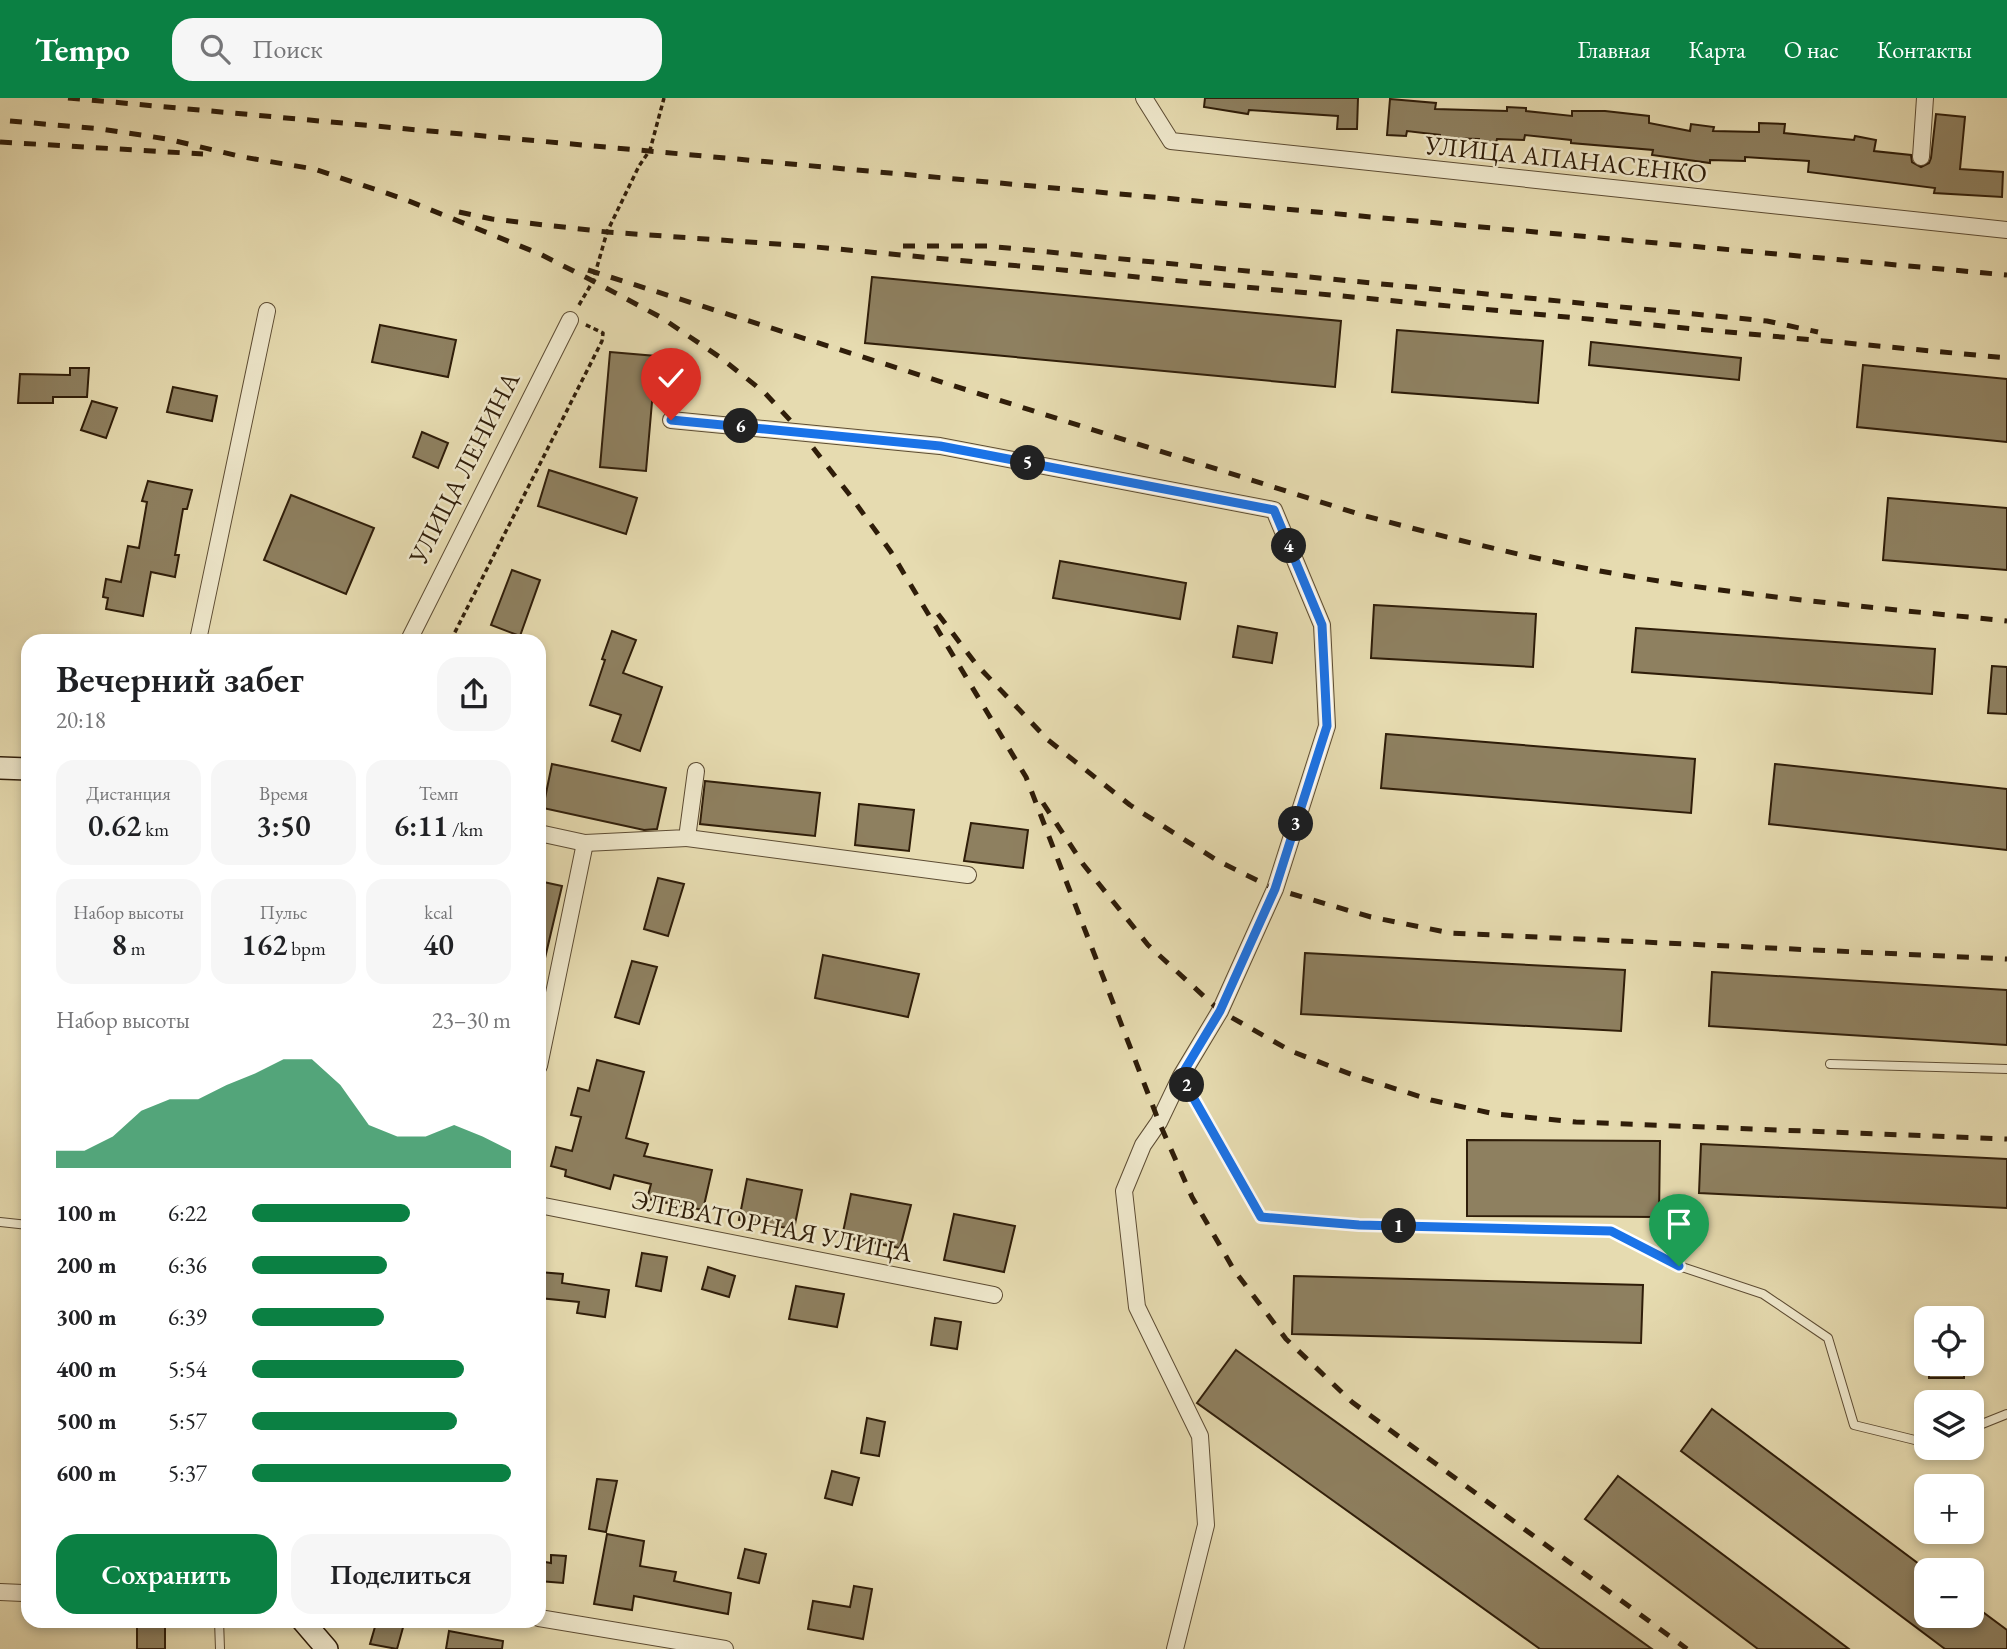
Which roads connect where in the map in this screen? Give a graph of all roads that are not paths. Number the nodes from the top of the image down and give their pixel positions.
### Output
1 (1144, 98) edge
2 (1925, 98) edge
3 (1921, 157) dead end
4 (2007, 230) edge
5 (267, 311) dead end
6 (570, 320) road end
7 (671, 420) dead end
8 (199, 634) edge
9 (412, 634) edge
10 (0, 768) edge
11 (21, 769) edge
12 (696, 771) dead end
13 (546, 835) edge
14 (687, 838) junction
15 (585, 843) junction
16 (968, 876) dead end
17 (546, 1032) edge
18 (1830, 1064) dead end
19 (2007, 1069) edge
20 (1181, 1076) junction
21 (546, 1206) edge
22 (0, 1222) edge
23 (21, 1224) edge
24 (995, 1295) dead end
25 (2007, 1414) edge
26 (1984, 1423) edge
27 (1914, 1440) edge
28 (0, 1592) edge
29 (21, 1593) edge
30 (546, 1619) edge
31 (219, 1628) edge
32 (309, 1628) edge
33 (220, 1649) edge
34 (327, 1649) edge
35 (725, 1649) edge
36 (1175, 1649) edge

1 - 4 street, УЛИЦА АПАНАСЕНКО
2 - 3 street
5 - 8 street
6 - 9 street, УЛИЦА ЛЕНИНА
7 - 20 street
10 - 11 main road
12 - 14 street
13 - 15 street
14 - 15 street
14 - 16 street
15 - 17 street
18 - 19 lane
20 - 27 lane
20 - 36 street
21 - 24 street, ЭЛЕВАТОРНАЯ УЛИЦА
22 - 23 lane
25 - 26 lane
28 - 29 street
30 - 35 street
31 - 33 lane
32 - 34 main road

